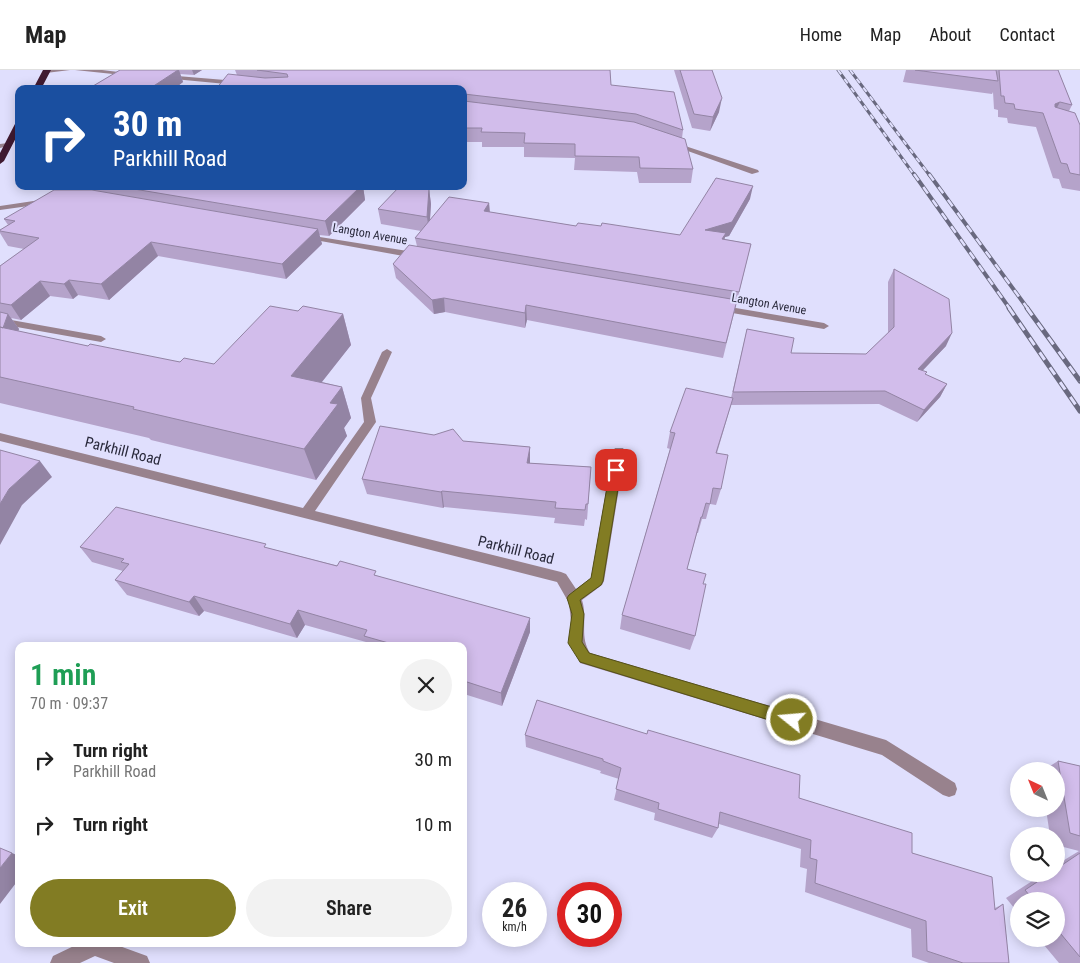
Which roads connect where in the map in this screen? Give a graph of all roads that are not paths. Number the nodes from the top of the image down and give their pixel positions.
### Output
1 (67, 70) edge
2 (78, 70) edge
3 (47, 71) edge
4 (139, 75) edge
5 (158, 76) edge
6 (248, 84) edge
7 (39, 85) edge
8 (15, 130) edge
9 (661, 140) edge
10 (4, 145) edge
11 (0, 161) edge
12 (754, 172) dead end
13 (58, 200) edge
14 (0, 208) edge
15 (294, 234) edge
16 (431, 257) edge
17 (706, 306) edge
18 (0, 321) edge
19 (824, 326) dead end
20 (101, 339) dead end
21 (386, 352) dead end
22 (0, 437) edge
23 (619, 451) dead end
24 (307, 513) junction
25 (573, 598) junction
26 (949, 789) dead end
27 (92, 947) edge
28 (97, 947) edge
29 (60, 963) edge
30 (140, 963) edge

1 - 3 street
2 - 4 street
3 - 7 highway
5 - 6 street
8 - 10 highway
9 - 12 street
10 - 11 highway
13 - 14 street
15 - 16 street, Langton Avenue
17 - 19 street, Langton Avenue
18 - 20 street
21 - 24 street
22 - 24 street, Parkhill Road
23 - 25 street
24 - 25 street, Parkhill Road
25 - 26 street, Parkhill Road
27 - 29 street
28 - 30 street

